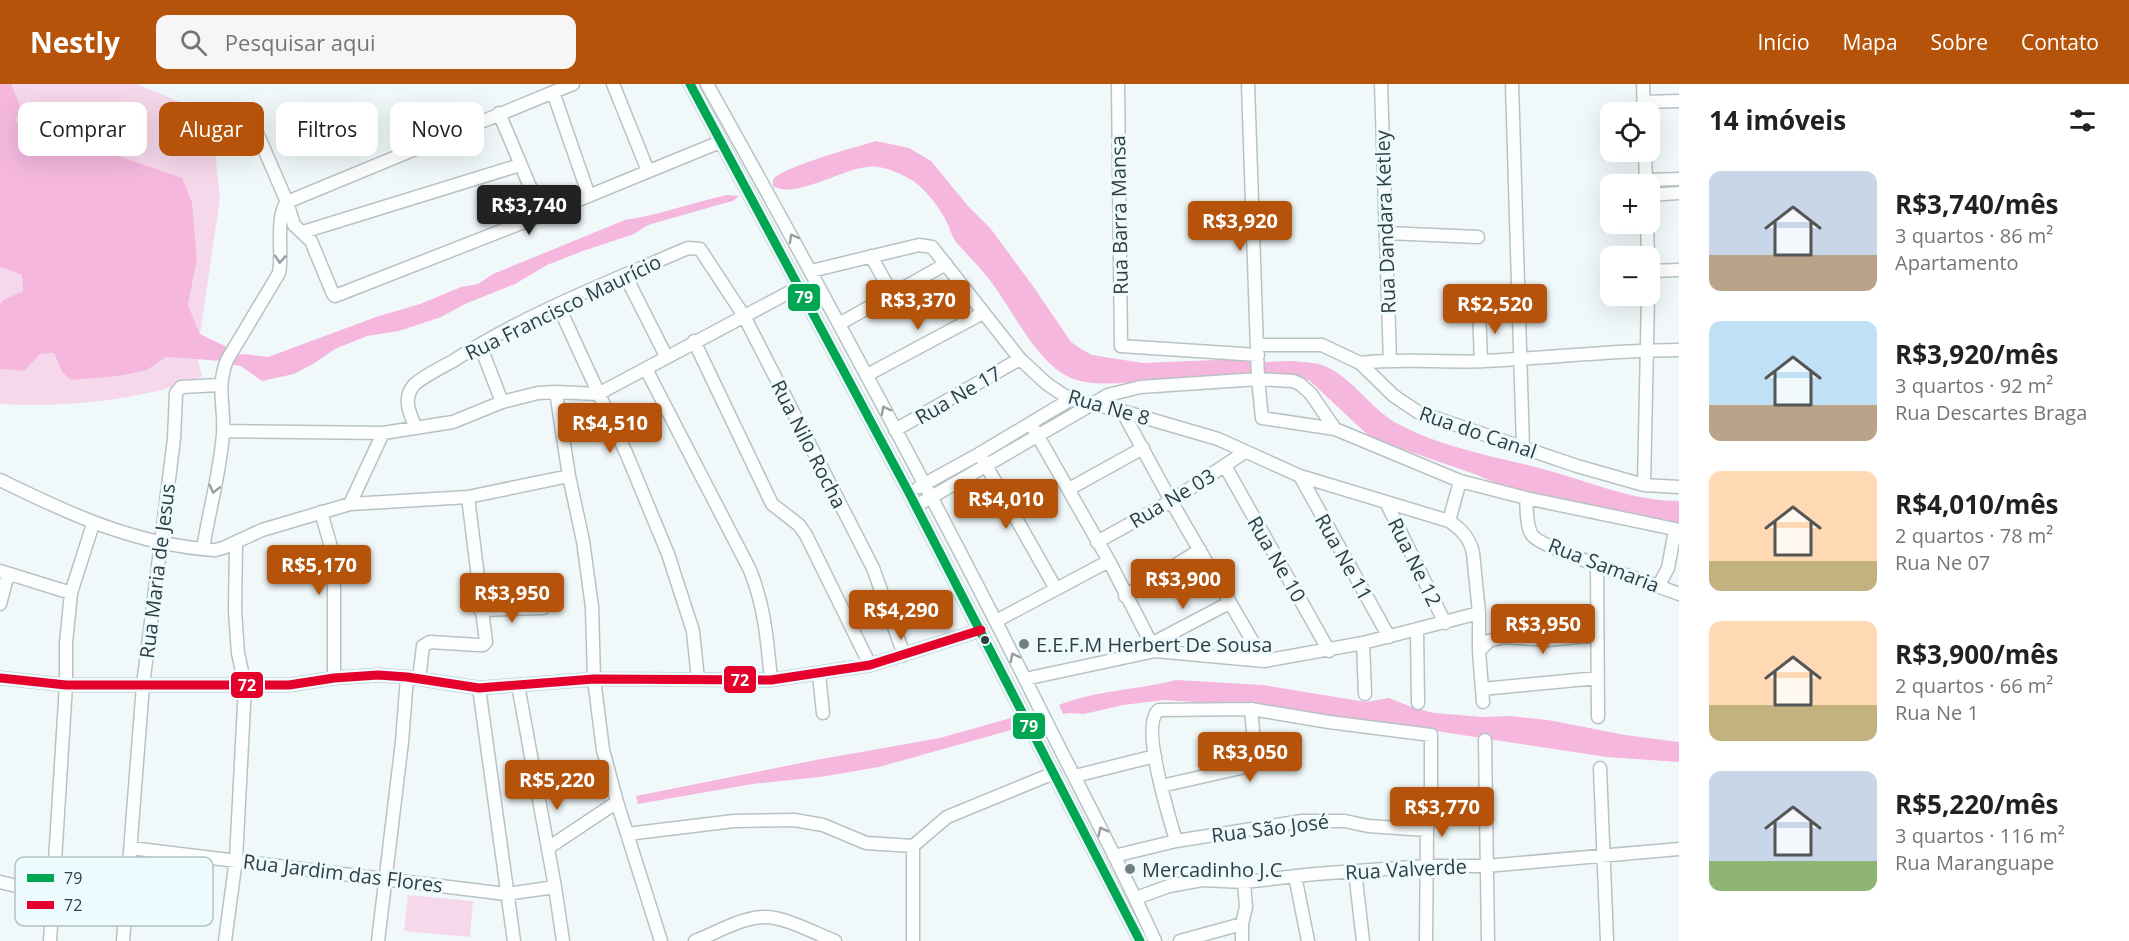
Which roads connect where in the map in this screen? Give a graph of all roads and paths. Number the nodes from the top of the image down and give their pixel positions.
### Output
1 (573, 84) edge
2 (613, 84) edge
3 (690, 84) edge
4 (707, 84) edge
5 (1118, 84) edge
6 (1248, 84) edge
7 (1381, 84) edge
8 (1512, 84) edge
9 (1643, 84) edge
10 (553, 92) junction
11 (1679, 101) edge
12 (1644, 102) edge
13 (1660, 104) edge
14 (499, 113) junction
15 (720, 142) junction
16 (264, 149) edge
17 (520, 165) junction
18 (648, 171) junction
19 (1679, 179) edge
20 (1660, 181) edge
21 (1679, 193) edge
22 (1660, 194) edge
23 (589, 196) junction
24 (287, 202) junction
25 (542, 215) junction
26 (303, 232) junction
27 (1386, 233) junction
28 (1478, 237) dead end
29 (692, 247) joint
30 (871, 256) junction
31 (946, 264) junction
32 (811, 270) junction
33 (1679, 270) edge
34 (1660, 271) edge
35 (625, 275) junction
36 (799, 287) junction
37 (892, 296) junction
38 (558, 305) junction
39 (1648, 306) edge
40 (1479, 310) dead end
41 (983, 313) junction
42 (744, 316) junction
43 (839, 324) junction
44 (694, 341) junction
45 (480, 345) junction
46 (1121, 346) joint
47 (1258, 350) junction
48 (1646, 350) junction
49 (1679, 350) edge
50 (666, 356) junction
51 (1020, 359) junction
52 (1521, 359) junction
53 (1390, 360) junction
54 (1481, 361) junction
55 (1360, 363) junction
56 (646, 369) junction
57 (867, 375) junction
58 (1258, 379) junction
59 (220, 385) junction
60 (556, 392) junction
61 (598, 394) junction
62 (1071, 399) junction
63 (502, 402) junction
64 (1093, 404) junction
65 (1122, 411) junction
66 (1031, 424) junction
67 (416, 428) junction
68 (1335, 429) junction
69 (896, 430) junction
70 (223, 431) junction
71 (383, 433) junction
72 (1039, 435) junction
73 (1143, 448) junction
74 (1523, 448) junction
75 (1245, 452) junction
76 (979, 454) junction
77 (987, 465) junction
78 (1225, 466) junction
79 (569, 476) junction
80 (1300, 476) junction
81 (0, 480) edge
82 (1460, 482) junction
83 (925, 484) junction
84 (1644, 485) junction
85 (1679, 487) edge
86 (1069, 489) junction
87 (908, 491) junction
88 (931, 495) junction
89 (468, 497) junction
90 (1526, 498) junction
91 (1171, 501) junction
92 (1386, 502) junction
93 (350, 504) junction
94 (916, 506) junction
95 (321, 512) junction
96 (93, 524) junction
97 (1454, 524) junction
98 (1677, 530) edge
99 (160, 542) junction
100 (236, 542) junction
101 (1097, 542) junction
102 (203, 549) junction
103 (1200, 550) junction
104 (1108, 561) junction
105 (1597, 565) junction
106 (4, 572) edge
107 (1659, 585) junction
108 (1056, 589) junction
109 (71, 593) junction
110 (1679, 594) edge
111 (1125, 596) junction
112 (1229, 603) junction
113 (0, 604) edge
114 (543, 608) dead end
115 (480, 610) junction
116 (1479, 613) junction
117 (996, 621) junction
118 (1444, 623) junction
119 (1417, 629) junction
120 (981, 630) junction
121 (1597, 635) junction
122 (1389, 637) junction
123 (1363, 644) junction
124 (1153, 648) junction
125 (1329, 651) junction
126 (1479, 651) junction
127 (904, 656) junction
128 (1264, 661) junction
129 (870, 665) junction
130 (819, 674) junction
131 (0, 678) edge
132 (334, 678) junction
133 (413, 678) junction
134 (1598, 678) junction
135 (594, 679) junction
136 (1025, 679) junction
137 (698, 680) junction
138 (771, 680) junction
139 (66, 685) junction
140 (143, 685) junction
141 (518, 685) junction
142 (244, 686) junction
143 (479, 688) junction
144 (1482, 689) junction
145 (1365, 693) dead end
146 (1483, 702) dead end
147 (1418, 703) dead end
148 (1251, 709) junction
149 (823, 712) dead end
150 (1598, 717) dead end
151 (1485, 740) dead end
152 (1155, 756) junction
153 (1600, 768) dead end
154 (1054, 773) junction
155 (1075, 776) junction
156 (1161, 786) junction
157 (617, 802) junction
158 (1427, 830) junction
159 (627, 834) junction
160 (1176, 841) junction
161 (913, 846) junction
162 (131, 848) junction
163 (548, 848) junction
164 (1679, 849) edge
165 (1114, 856) junction
166 (1602, 856) junction
167 (55, 857) edge
168 (130, 857) edge
169 (236, 859) junction
170 (1426, 866) junction
171 (1486, 866) junction
172 (1355, 872) junction
173 (1295, 876) junction
174 (386, 880) junction
175 (0, 882) edge
176 (1244, 882) junction
177 (15, 886) edge
178 (555, 887) junction
179 (507, 894) junction
180 (1136, 898) junction
181 (1242, 924) junction
182 (51, 926) edge
183 (125, 926) edge
184 (50, 941) edge
185 (123, 941) edge
186 (225, 941) edge
187 (378, 941) edge
188 (514, 941) edge
189 (563, 941) edge
190 (661, 941) edge
191 (695, 941) edge
192 (834, 941) edge
193 (913, 941) edge
194 (1140, 941) edge
195 (1155, 941) edge
196 (1180, 941) edge
197 (1242, 941) edge
198 (1308, 941) edge
199 (1363, 941) edge
200 (1426, 941) edge
201 (1488, 941) edge
202 (1607, 941) edge

1 - 10 street
2 - 18 street
3 - 15 street
32 -> 4 street
5 - 46 street, Rua Barra Mansa
6 - 47 street
7 - 27 street, Rua Dandara Ketley
8 - 52 street
9 - 12 street
10 - 14 street
10 - 23 street
11 - 13 street
14 - 17 street
14 - 24 street
15 - 18 street
15 - 36 street
16 - 24 street
17 - 25 street
17 - 26 street
18 - 23 street
19 - 20 street
21 - 22 street
23 - 25 street
24 - 26 street
24 -> 59 street
25 - 26 street
27 - 28 street
27 - 53 street, Rua Dandara Ketley
29 - 35 street, Rua Francisco Maurício
29 - 42 street, Rua Nilo Rocha
30 - 31 street, Rua Ne 8
30 - 32 street, Rua Ne 8
30 - 37 street
31 - 37 street
31 - 41 street, Rua Ne 8
32 - 43 street
33 - 34 street
35 - 38 street, Rua Francisco Maurício
35 - 50 street
36 - 42 street
36 - 87 street
37 - 43 street
38 - 45 street, Rua Francisco Maurício
38 - 61 street
39 - 48 street
40 - 54 street
41 - 51 street, Rua Ne 8
41 - 57 street
42 - 44 street
42 - 127 street, Rua Nilo Rocha
43 - 57 street
44 - 50 street
44 - 129 street
45 - 63 street
45 - 67 street, Rua Francisco Maurício
46 - 47 street, Rua do Canal
47 - 55 street, Rua do Canal
47 - 58 street
48 - 49 street
48 - 52 street
48 - 84 street
50 - 56 street
51 - 62 street, Rua Ne 8
51 - 69 street, Rua Ne 17
52 - 54 street
52 - 74 street
53 - 54 street
53 - 55 street
55 - 74 street, Rua do Canal
56 - 61 street
56 - 138 street
69 -> 57 street
58 - 64 street
58 - 68 street
58 - 68 street
59 - 70 street
59 - 99 street, Rua Maria de Jesus
60 - 61 street
60 - 63 street
60 - 79 street
61 - 137 street
62 - 64 street, Rua Ne 8
62 - 66 street
63 - 67 street
64 - 65 street, Rua Ne 8
64 - 72 street
65 - 73 street
65 - 75 street, Rua Ne 8
66 - 72 street
66 - 76 street
67 - 71 street
68 - 82 street
69 - 83 street
70 - 71 street
70 -> 102 street
71 - 93 street
72 - 77 street
72 - 86 street
73 - 86 street
73 - 91 street
74 - 84 street, Rua do Canal
75 - 78 street, Rua Ne 03
75 - 80 street, Rua Ne 8
76 - 77 street
76 - 83 street
77 - 88 street
77 - 108 street
78 - 91 street, Rua Ne 03
78 - 125 street, Rua Ne 10
79 - 89 street
79 - 135 street
80 - 92 street, Rua Ne 8
80 - 122 street, Rua Ne 11
81 - 96 street
82 - 90 street
82 - 97 street
83 - 87 street
83 - 88 street
84 - 85 street, Rua do Canal
86 - 101 street
87 - 94 street
88 - 94 street
88 - 117 street
89 - 93 street
89 - 115 street
90 - 98 street
90 - 105 street, Rua Samaria
91 - 101 street, Rua Ne 03
91 - 103 street
92 - 97 street, Rua Ne 8
92 - 118 street, Rua Ne 12
93 - 95 street
94 - 120 street
95 - 100 street
95 - 132 street
96 - 99 street
96 - 109 street
97 - 116 street
98 - 107 street
99 - 102 street
99 - 140 street, Rua Maria de Jesus
100 - 102 street
100 - 142 street
101 - 104 street
103 - 111 street
103 - 112 street
104 - 108 street
104 - 111 street
105 - 107 street, Rua Samaria
105 - 121 street
106 - 109 street
106 - 113 street
107 - 110 street, Rua Samaria
108 - 117 street
109 - 139 street
111 - 124 street
112 - 124 street
112 - 128 street
114 - 115 street
115 - 133 street
116 - 118 street
116 - 126 street
136 -> 117 street
118 - 119 street
119 - 122 street
119 - 147 street
120 - 127 street
120 - 154 street
121 - 126 street
121 - 134 street
122 - 123 street
123 - 125 street
123 - 145 street
124 - 128 street
124 - 136 street
125 - 128 street
126 - 144 street
127 - 129 street
129 - 130 street
130 - 138 street
130 - 149 street
131 - 139 street
132 - 133 street
132 - 142 street
133 - 143 street
133 - 174 street
134 - 144 street
134 - 150 street
135 - 137 street
135 - 141 street
135 - 157 street
136 - 155 street
137 - 138 street
139 - 140 street
139 - 167 street
140 - 142 street
140 - 162 street, Rua Maria de Jesus
141 - 143 street
141 - 163 street
142 - 169 street
143 - 179 street
144 - 146 street
148 - 152 street
148 - 156 street
148 - 158 street
151 - 171 street
152 - 155 street
152 - 156 street
153 - 166 street
154 - 161 street
154 - 194 street
165 -> 155 street
156 - 160 street
157 - 159 street
157 - 163 street
158 - 160 street, Rua São José
158 - 170 street
159 - 161 street
159 - 190 street
160 - 165 street, Rua São José
161 - 193 street
162 - 168 street, Rua Maria de Jesus
162 - 169 street, Rua Jardim das Flores
163 - 178 street
164 - 166 street, Rua Valverde
165 - 180 street
166 - 171 street, Rua Valverde
166 - 202 street
169 - 174 street, Rua Jardim das Flores
169 - 186 street
170 - 171 street, Rua Valverde
170 - 172 street, Rua Valverde
170 - 200 street
171 - 201 street
172 - 173 street, Rua Valverde
172 - 199 street
173 - 176 street, Rua Valverde
173 - 198 street
174 - 179 street, Rua Jardim das Flores
174 - 187 street
175 - 177 street
176 - 180 street, Rua Valverde
176 - 181 street
178 - 179 street, Rua Jardim das Flores
178 - 189 street
179 - 188 street
180 - 195 street
181 - 196 street
181 - 197 street
182 - 184 street
183 - 185 street, Rua Maria de Jesus
191 - 192 street

